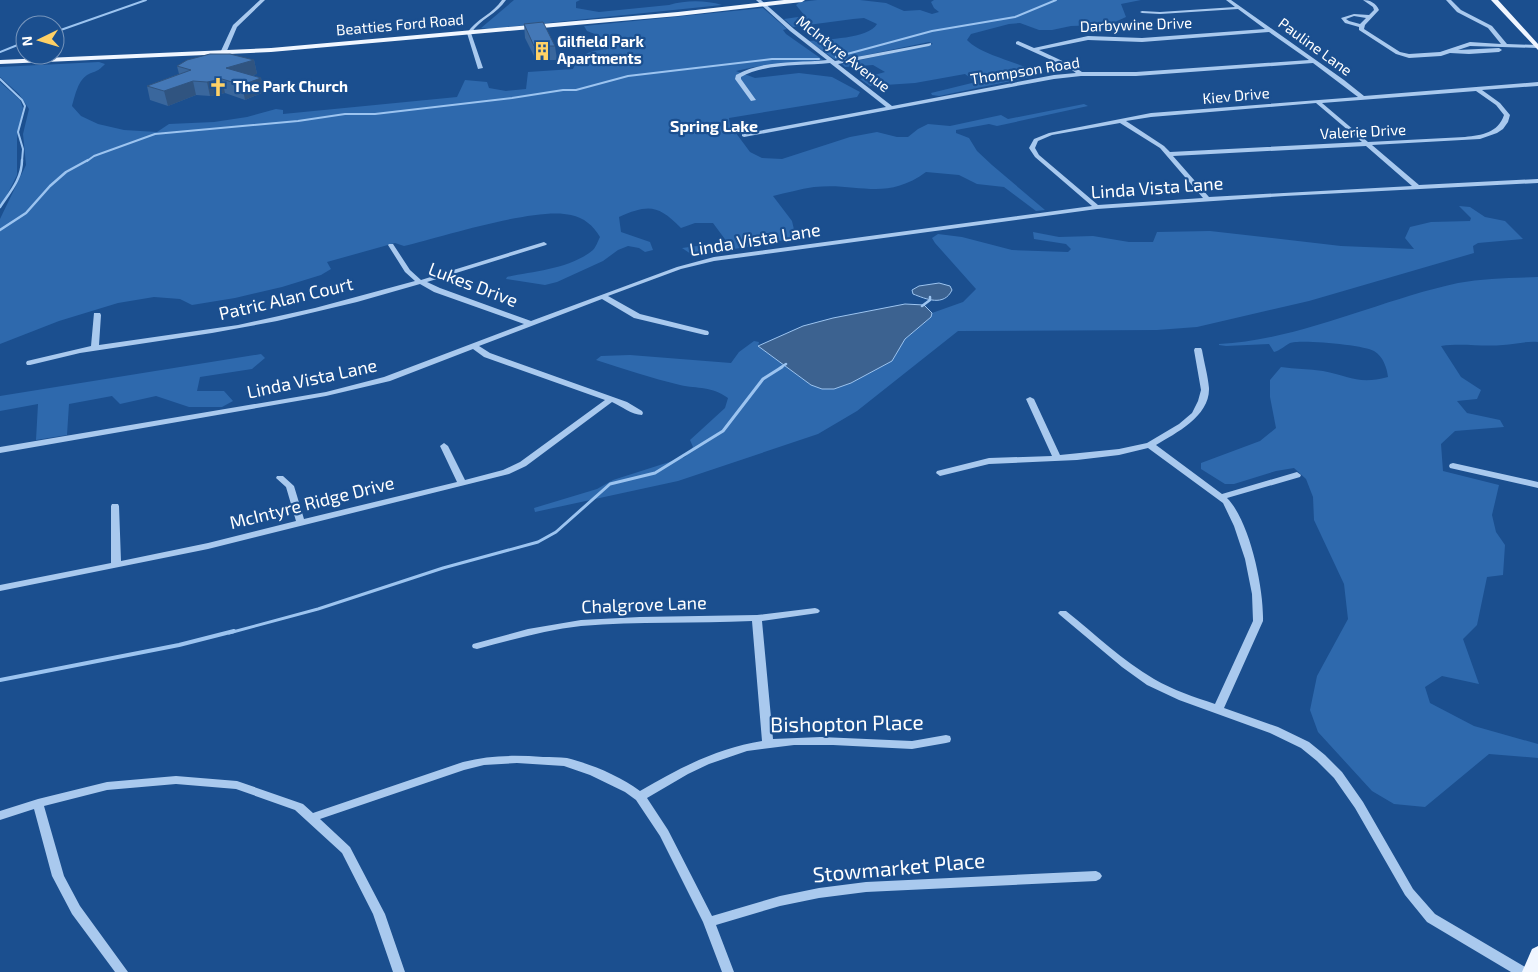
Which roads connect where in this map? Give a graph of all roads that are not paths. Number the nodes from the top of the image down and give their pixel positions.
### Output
1 (263, 0) edge
2 (504, 0) edge
3 (802, 0) edge
4 (1228, 0) edge
5 (1365, 0) edge
6 (1448, 0) edge
7 (1494, 0) edge
8 (760, 3) edge
9 (1239, 8) junction
10 (1142, 12) dead end
11 (1370, 17) junction
12 (1361, 26) junction
13 (1270, 30) junction
14 (468, 33) junction
15 (1018, 43) dead end
16 (929, 44) dead end
17 (1505, 45) junction
18 (1538, 48) edge
19 (1034, 50) junction
20 (223, 53) junction
21 (1313, 61) junction
22 (0, 62) edge
23 (833, 62) junction
24 (480, 68) dead end
25 (1081, 74) junction
26 (1538, 84) edge
27 (1477, 90) junction
28 (1363, 98) junction
29 (753, 100) dead end
30 (1318, 102) junction
31 (891, 108) junction
32 (1120, 120) junction
33 (744, 135) dead end
34 (1368, 144) junction
35 (1170, 154) junction
36 (1538, 181) edge
37 (1419, 188) junction
38 (1207, 199) junction
39 (1097, 207) junction
40 (544, 244) dead end
41 (390, 245) dead end
42 (420, 282) junction
43 (602, 296) junction
44 (98, 314) dead end
45 (532, 324) junction
46 (705, 333) dead end
47 (474, 346) junction
48 (95, 349) junction
49 (1198, 350) dead end
50 (30, 363) dead end
51 (1030, 399) dead end
52 (611, 400) junction
53 (639, 414) dead end
54 (444, 446) dead end
55 (1150, 446) junction
56 (0, 450) edge
57 (1057, 458) junction
58 (1453, 466) dead end
59 (940, 472) dead end
60 (1296, 475) dead end
61 (280, 478) dead end
62 (462, 483) junction
63 (1538, 485) edge
64 (1220, 497) junction
65 (115, 506) dead end
66 (301, 522) junction
67 (116, 564) junction
68 (0, 588) edge
69 (815, 611) dead end
70 (1063, 613) dead end
71 (757, 618) junction
72 (477, 646) dead end
73 (1218, 709) junction
74 (946, 739) dead end
75 (768, 743) junction
76 (640, 797) junction
77 (38, 802) junction
78 (0, 816) edge
79 (311, 818) junction
80 (1096, 876) dead end
81 (709, 922) junction
82 (1538, 954) edge
83 (122, 972) edge
84 (399, 972) edge
85 (728, 972) edge
86 (1522, 972) edge
87 (1531, 972) edge

1 - 20 street
2 - 14 street
3 - 8 main road, Beatties Ford Road
4 - 9 street, Pauline Lane
5 - 11 street
6 - 17 street
7 - 18 main road
8 - 14 main road, Beatties Ford Road
8 - 23 street, McIntyre Avenue
9 - 10 street
9 - 13 street, Pauline Lane
11 - 12 street
11 - 12 street
12 - 17 street
13 - 19 street, Darbywine Drive
13 - 21 street, Pauline Lane
14 - 20 main road, Beatties Ford Road
14 - 24 street
15 - 19 street
16 - 23 street
17 - 18 street
19 - 25 street
20 - 22 main road, Beatties Ford Road
21 - 25 street, Thompson Road
21 - 28 street, Pauline Lane
23 - 29 street
23 - 31 street, McIntyre Avenue
25 - 31 street, Thompson Road
26 - 27 street, Kiev Drive
27 - 28 street, Kiev Drive
27 - 34 street, Valerie Drive
28 - 30 street, Kiev Drive
30 - 32 street, Kiev Drive
30 - 34 street
31 - 33 street, Thompson Road
32 - 35 street
32 - 39 street, Kiev Drive
34 - 35 street, Valerie Drive
34 - 37 street
35 - 38 street
36 - 37 street, Linda Vista Lane
37 - 38 street, Linda Vista Lane
38 - 39 street, Linda Vista Lane
39 - 43 street, Linda Vista Lane
40 - 42 street, Patric Alan Court
41 - 42 street, Lukes Drive
42 - 45 street, Lukes Drive
42 - 48 street, Patric Alan Court
43 - 45 street, Linda Vista Lane
43 - 46 street
44 - 48 street
45 - 47 street, Linda Vista Lane
47 - 52 street
47 - 56 street, Linda Vista Lane
48 - 50 street, Patric Alan Court
49 - 55 street
51 - 57 street
52 - 53 street
52 - 62 street, McIntyre Ridge Drive
54 - 62 street
55 - 57 street
55 - 64 street
57 - 59 street
58 - 63 street
60 - 64 street
61 - 66 street
62 - 66 street, McIntyre Ridge Drive
64 - 73 street
65 - 67 street
66 - 67 street, McIntyre Ridge Drive
67 - 68 street, McIntyre Ridge Drive
69 - 71 street, Chalgrove Lane
70 - 73 street
71 - 72 street, Chalgrove Lane
71 - 75 street
73 - 86 street
74 - 75 street, Bishopton Place
75 - 76 street, Bishopton Place
76 - 79 street
76 - 81 street
77 - 78 street
77 - 79 street
77 - 83 street
79 - 84 street
80 - 81 street, Stowmarket Place
81 - 85 street
82 - 87 main road

